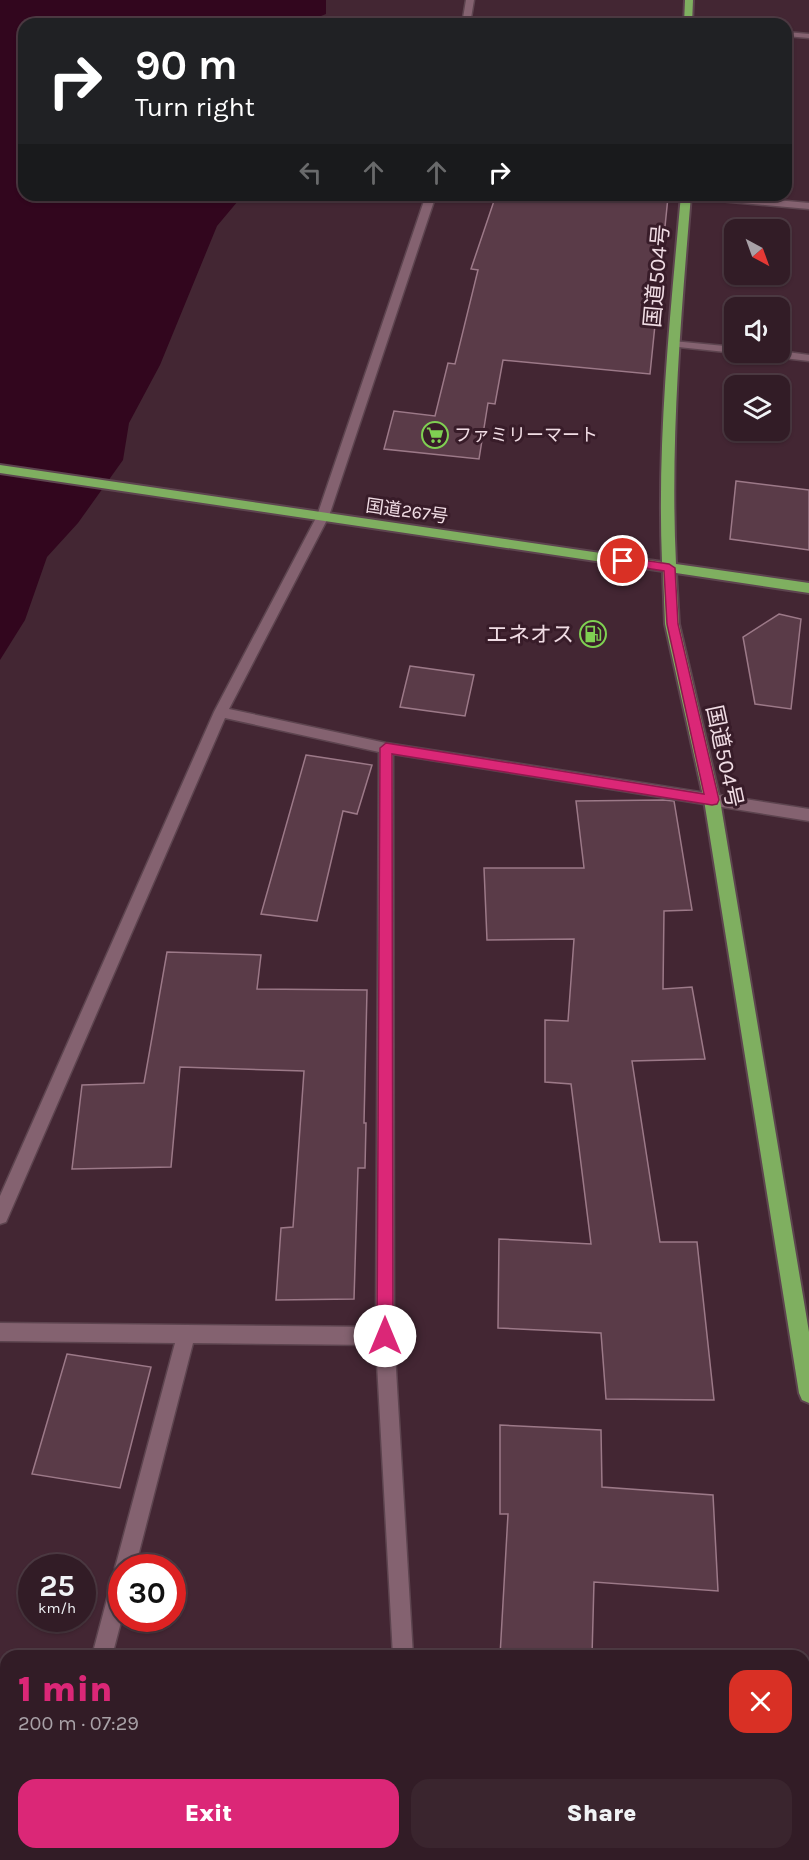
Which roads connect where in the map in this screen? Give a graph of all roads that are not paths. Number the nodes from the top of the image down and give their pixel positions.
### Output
1 (470, 0) edge
2 (689, 0) edge
3 (467, 18) edge
4 (688, 18) edge
5 (792, 35) edge
6 (809, 36) edge
7 (429, 201) edge
8 (685, 201) edge
9 (753, 201) edge
10 (809, 206) edge
11 (673, 344) junction
12 (724, 349) edge
13 (790, 356) edge
14 (809, 358) edge
15 (0, 469) edge
16 (323, 516) junction
17 (669, 568) junction
18 (809, 588) edge
19 (222, 712) junction
20 (386, 748) junction
21 (712, 800) junction
22 (809, 815) edge
23 (0, 1216) edge
24 (0, 1332) edge
25 (186, 1335) junction
26 (385, 1336) junction
27 (809, 1393) edge
28 (129, 1554) edge
29 (108, 1632) edge
30 (104, 1650) edge
31 (403, 1650) edge

1 - 3 street
2 - 4 highway
5 - 6 street
7 - 16 street
8 - 11 highway, 国道504号
9 - 10 street
11 - 12 street
11 - 17 highway, 国道504号
13 - 14 street
15 - 16 highway, 国道267号
16 - 17 highway, 国道267号
16 - 19 street
17 - 18 highway, 国道267号
17 - 21 highway, 国道504号
19 - 20 street
19 - 23 street
20 - 21 street
20 - 26 street
21 - 22 street
21 - 27 highway, 国道504号
24 - 25 street
25 - 26 street
25 - 28 street
26 - 31 street
29 - 30 street

